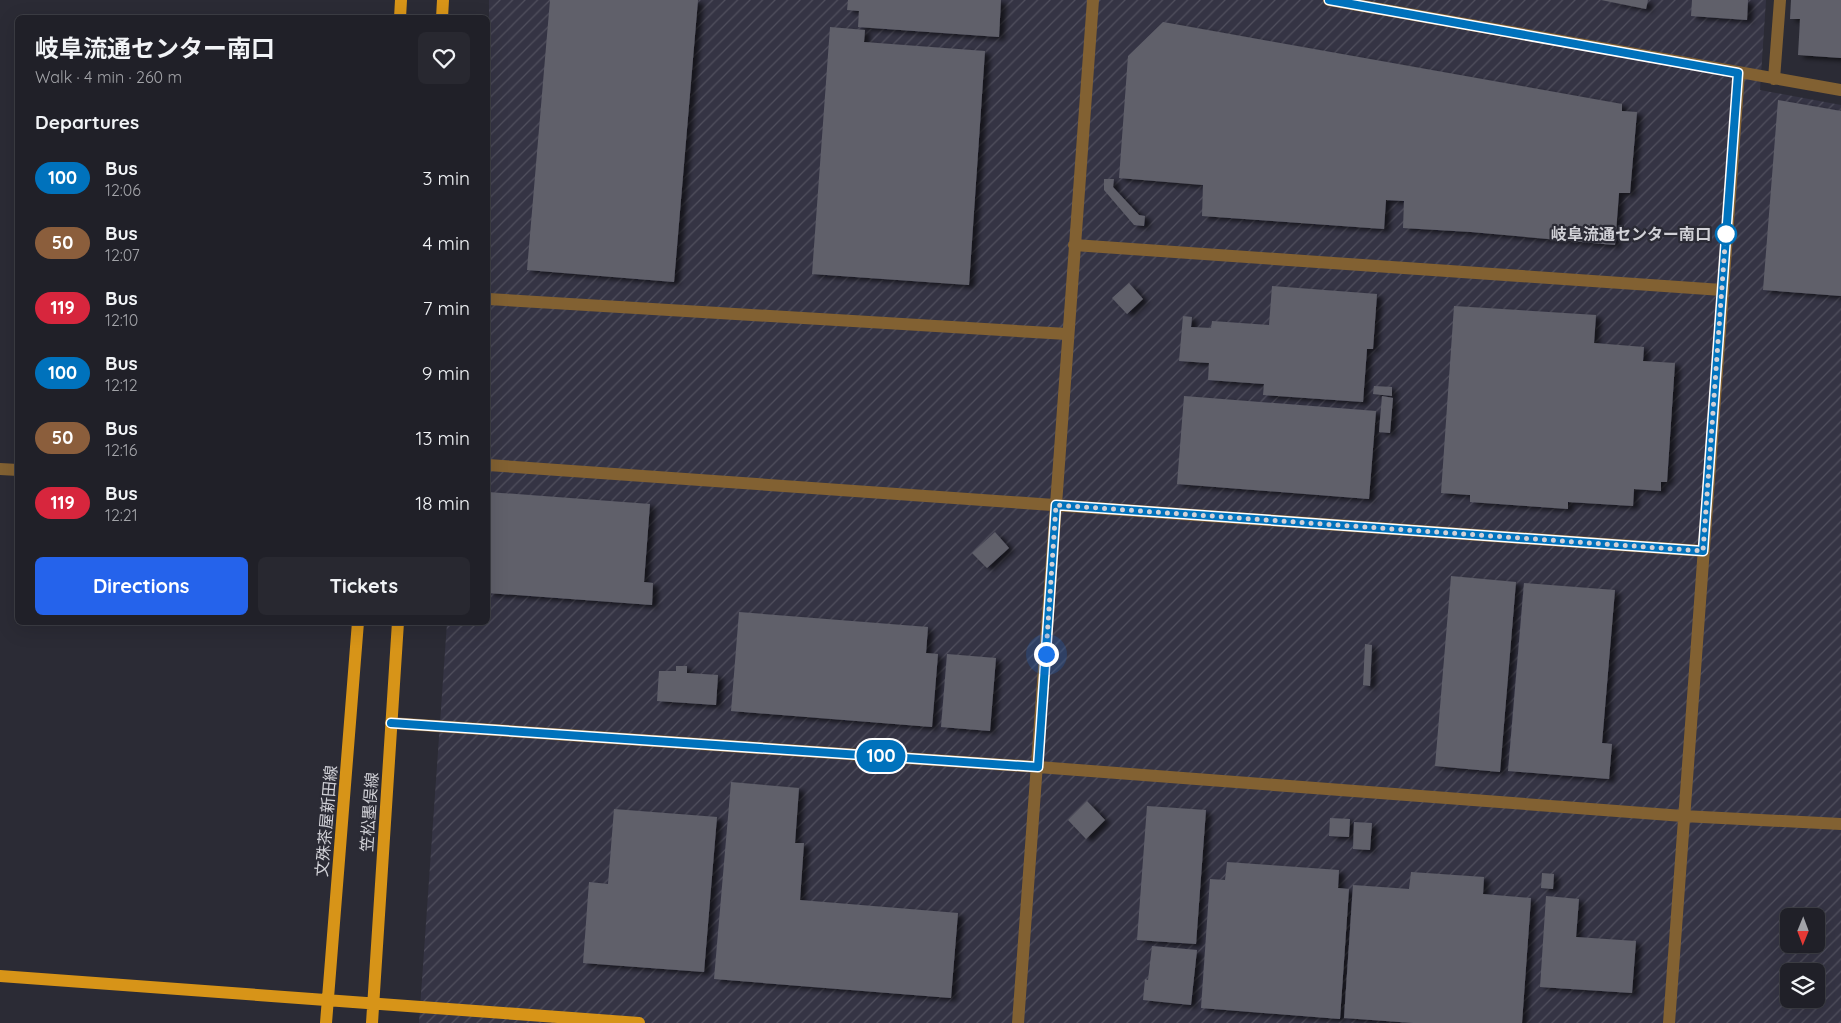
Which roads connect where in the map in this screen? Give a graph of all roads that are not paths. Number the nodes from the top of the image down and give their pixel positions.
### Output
1 (401, 0) edge
2 (443, 0) edge
3 (1093, 0) edge
4 (1329, 0) edge
5 (1780, 0) edge
6 (400, 15) edge
7 (442, 15) edge
8 (1738, 73) junction
9 (1774, 78) junction
10 (1841, 90) edge
11 (1074, 245) junction
12 (1722, 290) junction
13 (490, 299) edge
14 (1067, 334) junction
15 (490, 465) edge
16 (0, 468) edge
17 (15, 470) edge
18 (1056, 505) junction
19 (1703, 551) junction
20 (358, 625) edge
21 (398, 625) edge
22 (391, 723) junction
23 (1038, 767) junction
24 (1684, 816) junction
25 (1841, 824) edge
26 (0, 976) edge
27 (327, 1001) junction
28 (373, 1004) junction
29 (326, 1023) edge
30 (372, 1023) edge
31 (639, 1023) edge
32 (1018, 1023) edge
33 (1669, 1023) edge

1 - 6 main road
2 - 7 main road
3 - 11 street
4 - 8 street
5 - 9 street
8 - 9 street
8 - 12 street
9 - 10 street
11 - 12 street
11 - 14 street
12 - 19 street
13 - 14 street
14 - 18 street
15 - 18 street
16 - 17 street
18 - 19 street
18 - 23 street
19 - 24 street
20 - 27 main road, 文殊茶屋新田線
21 - 22 main road, 笠松墨俣線
22 - 23 street
22 - 28 main road, 笠松墨俣線
23 - 24 street
23 - 32 street
24 - 25 street
24 - 33 street
26 - 27 main road
27 - 28 main road
27 - 29 main road, 文殊茶屋新田線
28 - 30 main road, 笠松墨俣線
28 - 31 main road

